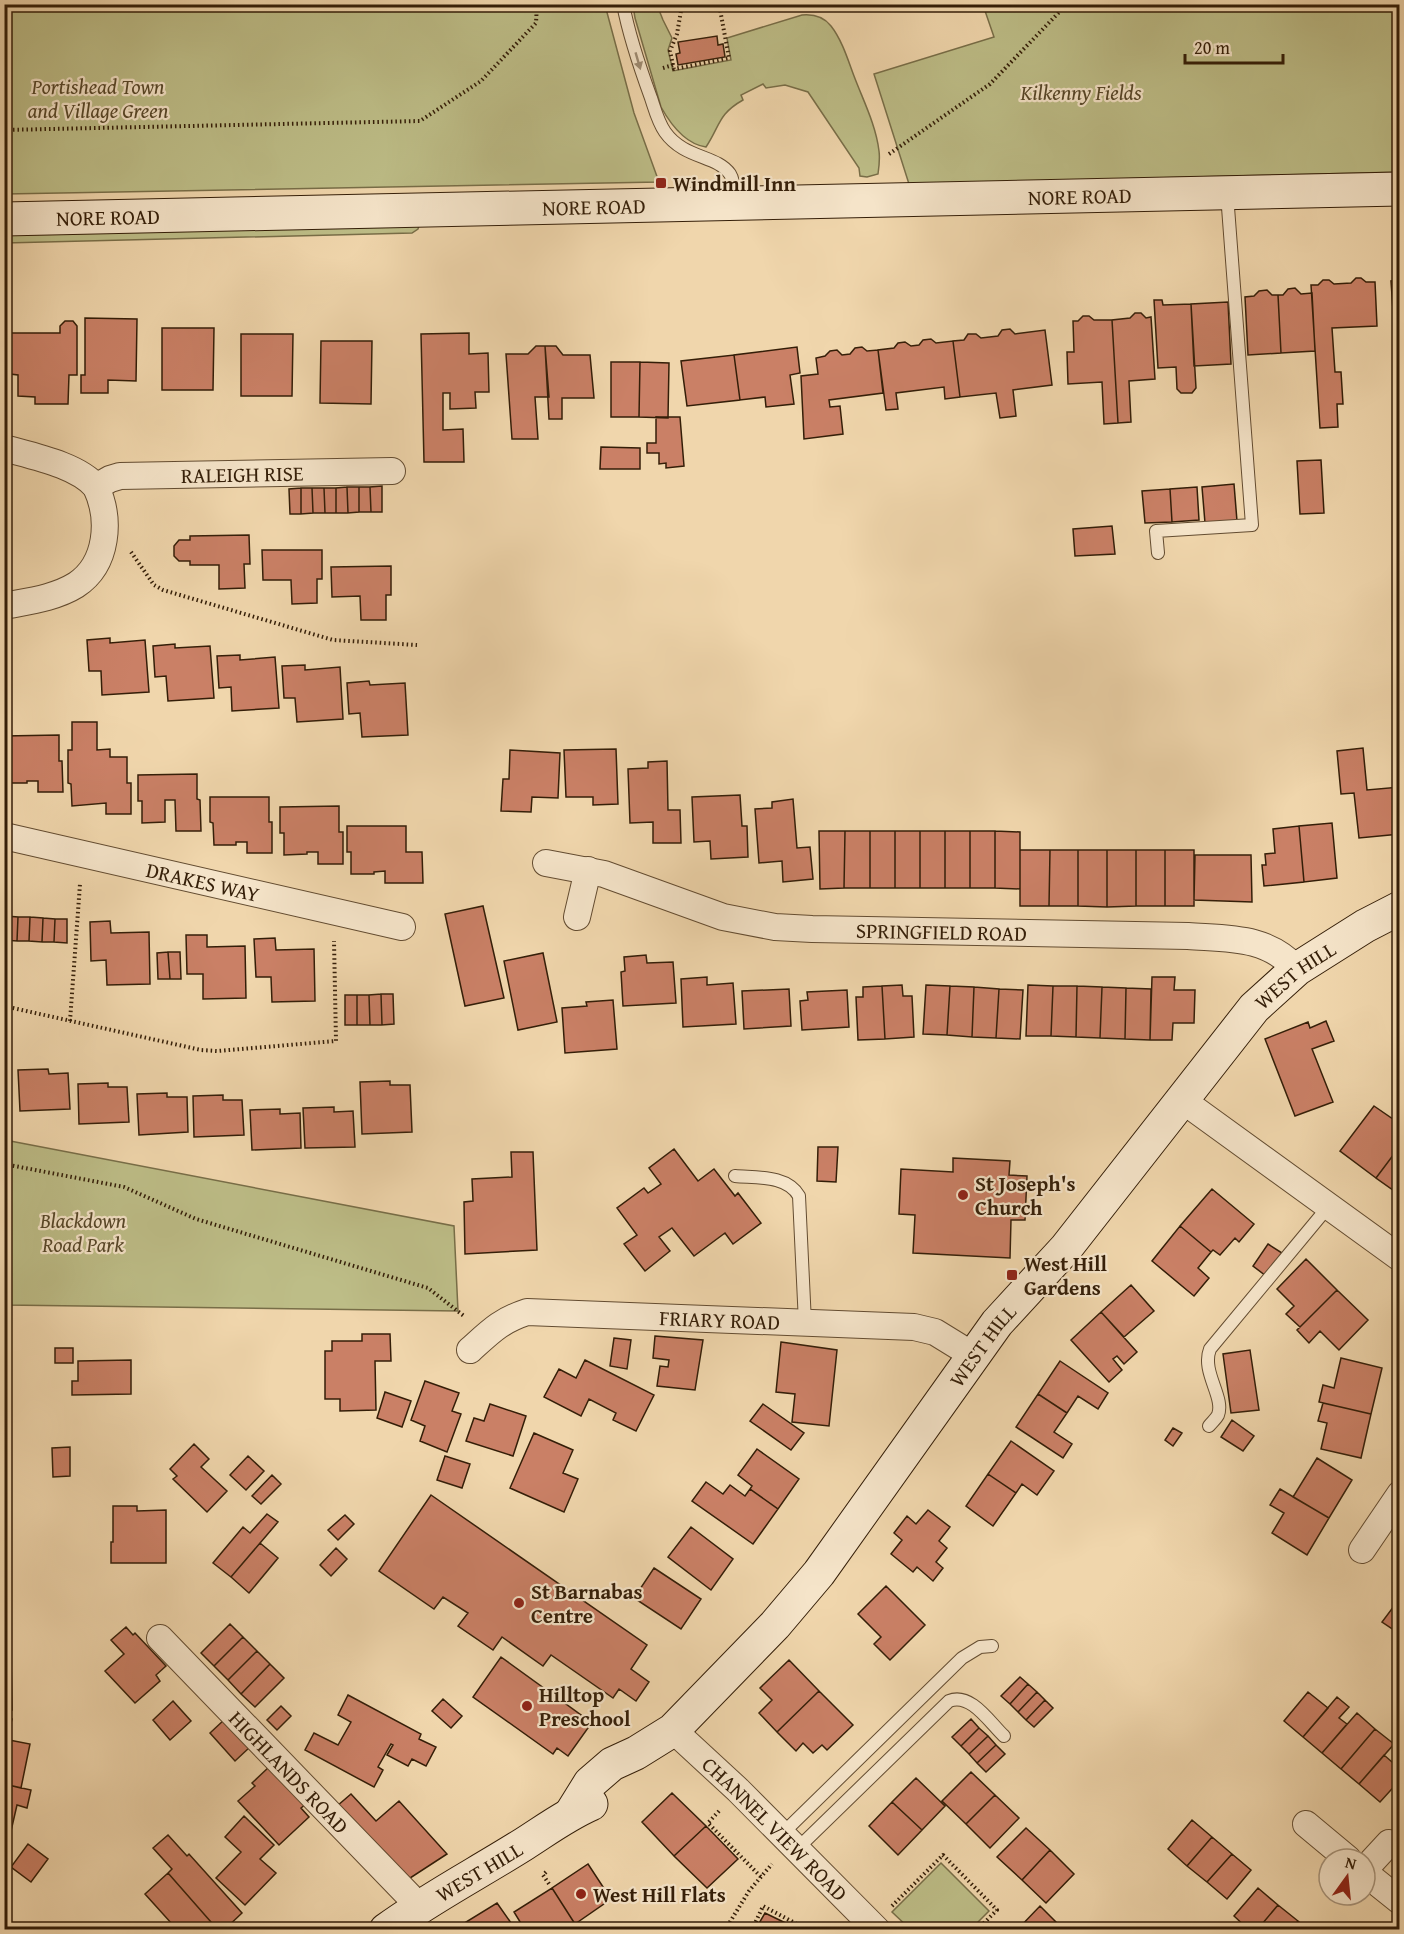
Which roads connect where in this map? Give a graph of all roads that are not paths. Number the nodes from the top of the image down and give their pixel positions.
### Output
1 (623, 4) edge
2 (1400, 189) edge
3 (1227, 193) junction
4 (735, 204) junction
5 (4, 219) edge
6 (4, 448) edge
7 (392, 471) dead end
8 (96, 488) junction
9 (1158, 553) dead end
10 (4, 606) edge
11 (4, 836) edge
12 (546, 863) dead end
13 (588, 870) junction
14 (1400, 908) edge
15 (577, 917) dead end
16 (402, 927) dead end
17 (1297, 969) junction
18 (1182, 1100) junction
19 (735, 1176) dead end
20 (1328, 1207) junction
21 (1394, 1250) edge
22 (805, 1323) junction
23 (478, 1343) road end
24 (974, 1356) junction
25 (1209, 1426) dead end
26 (1400, 1494) edge
27 (1362, 1550) dead end
28 (160, 1638) dead end
29 (992, 1646) dead end
30 (673, 1730) junction
31 (1004, 1736) dead end
32 (1306, 1824) dead end
33 (1391, 1839) dead end
34 (789, 1842) junction
35 (1334, 1847) edge
36 (1377, 1856) edge
37 (1377, 1881) edge
38 (1400, 1901) edge
39 (419, 1906) junction
40 (875, 1927) edge
41 (386, 1929) edge

1 -> 4 lane
2 - 3 street, NORE ROAD
3 - 4 street, NORE ROAD
3 - 9 lane
4 - 5 street, NORE ROAD
6 - 8 street
7 - 8 street, RALEIGH RISE
8 - 10 street
11 - 16 street, DRAKES WAY
12 - 13 street, SPRINGFIELD ROAD
13 - 15 street
13 - 17 street, SPRINGFIELD ROAD
14 - 17 street, WEST HILL
17 - 18 street, WEST HILL
18 - 20 street
18 - 24 street, WEST HILL
19 - 22 lane
20 - 21 street
20 - 25 lane
22 - 23 street, FRIARY ROAD
22 - 24 street, FRIARY ROAD
24 - 30 street, WEST HILL
26 - 27 street
28 - 39 street, HIGHLANDS ROAD
29 - 34 lane
30 - 34 street, CHANNEL VIEW ROAD
30 - 39 street, WEST HILL
31 - 34 lane
32 - 35 street
33 - 36 street
34 - 40 street, CHANNEL VIEW ROAD
37 - 38 street
39 - 41 street, WEST HILL

